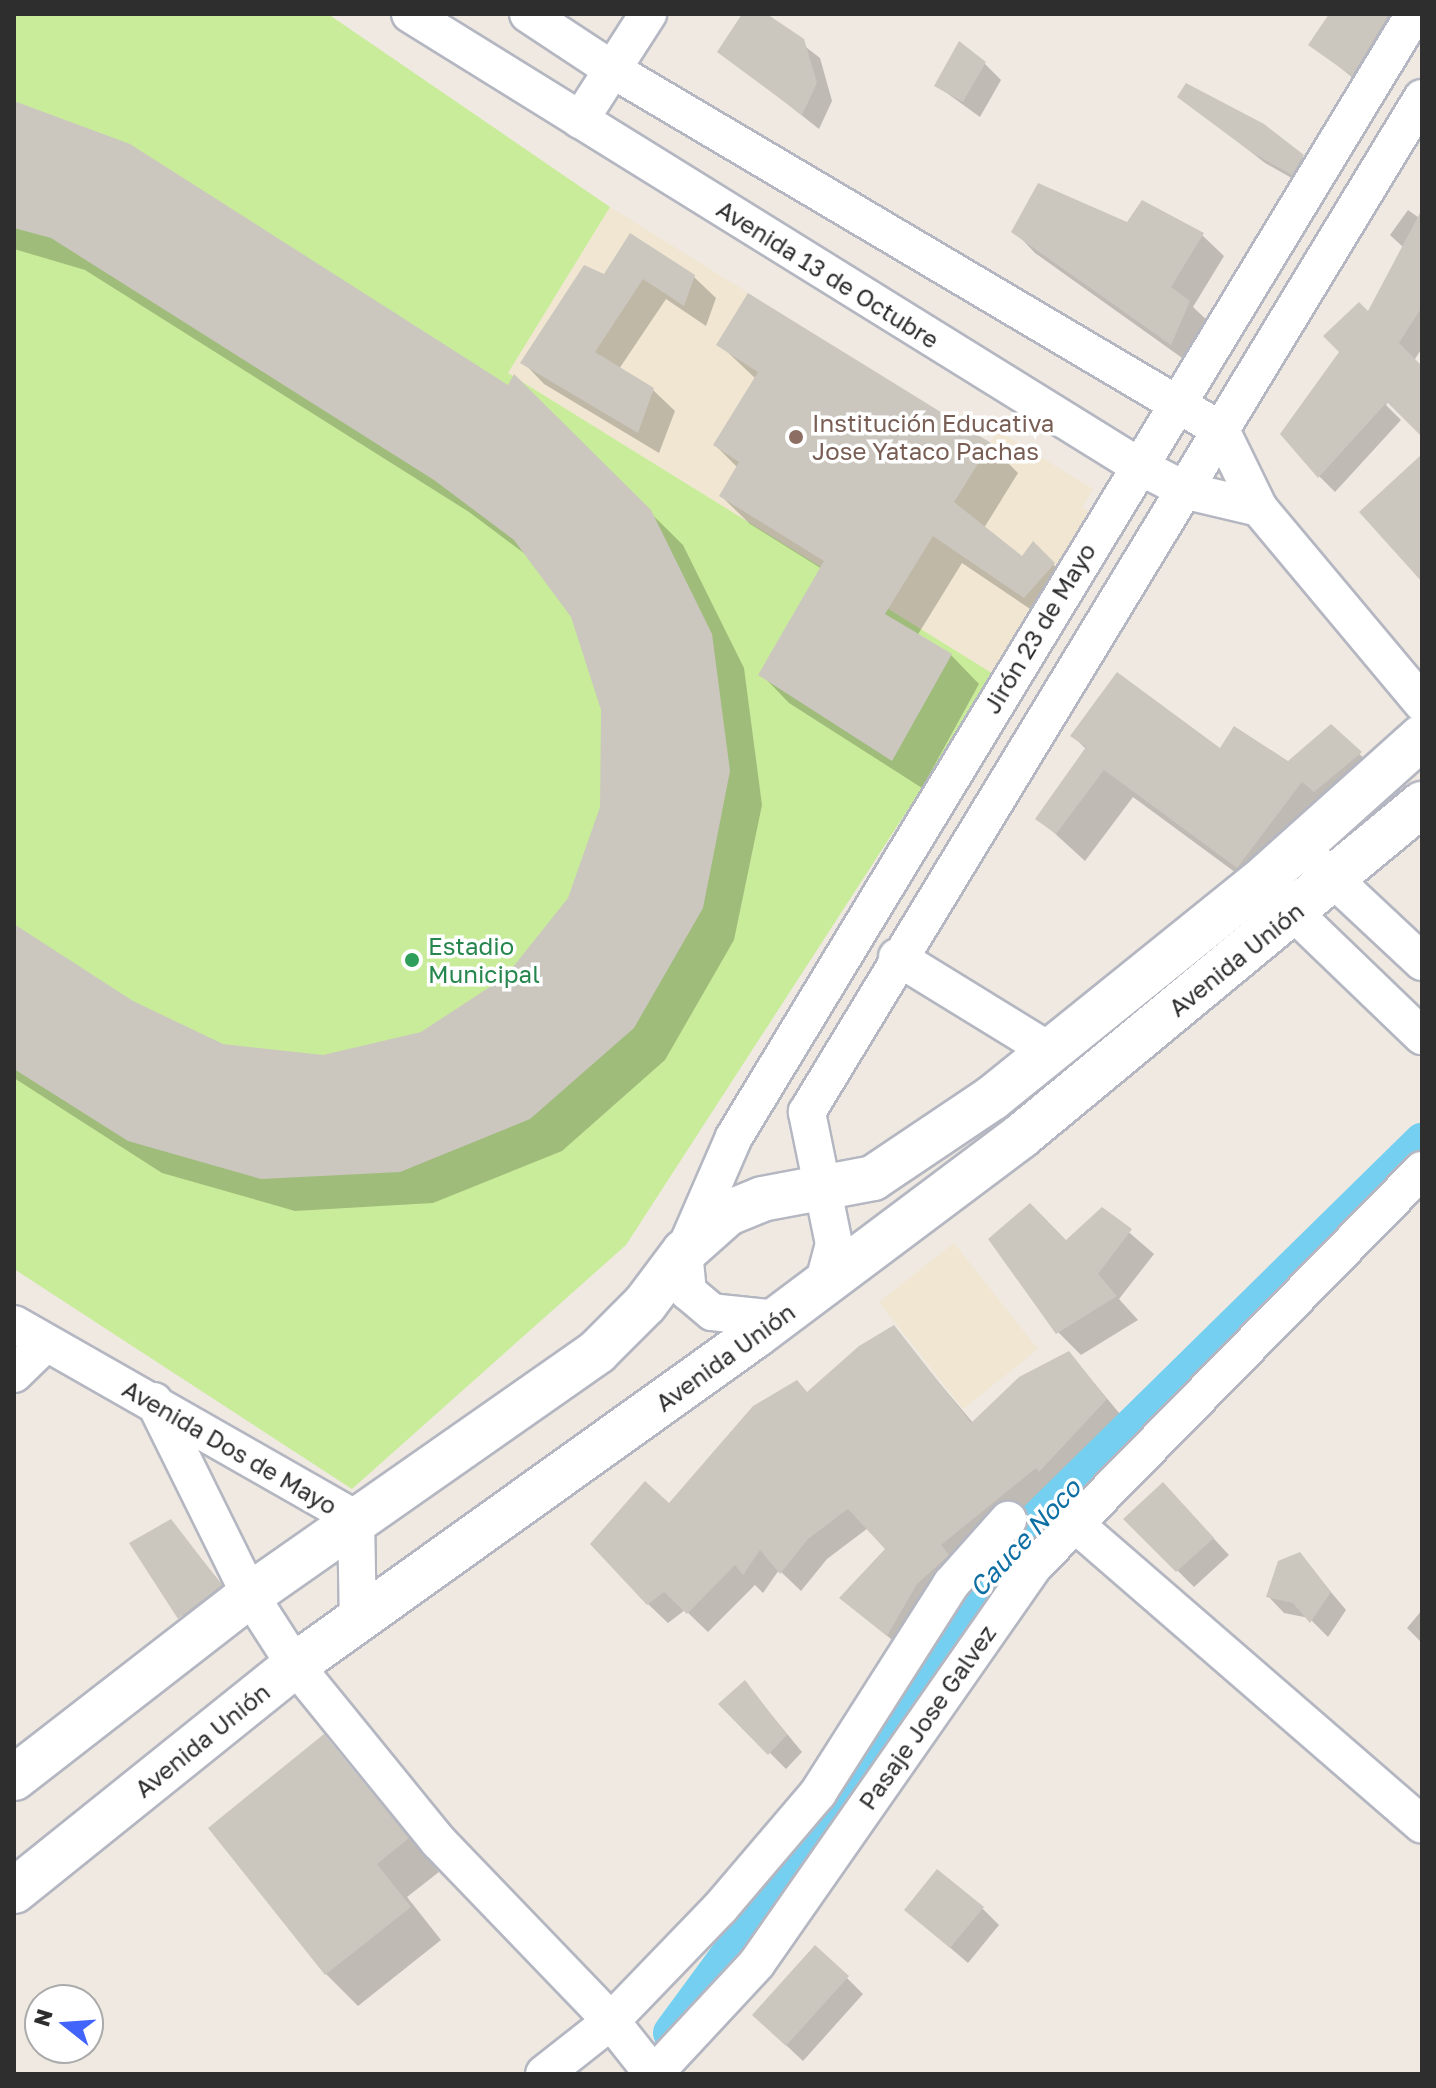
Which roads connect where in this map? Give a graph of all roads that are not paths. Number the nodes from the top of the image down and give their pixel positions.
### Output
1 (410, 14) edge
2 (528, 14) edge
3 (648, 14) edge
4 (1414, 14) edge
5 (613, 70) junction
6 (1422, 98) edge
7 (580, 120) junction
8 (1177, 400) junction
9 (1221, 430) junction
10 (1137, 465) junction
11 (1187, 491) junction
12 (1259, 508) junction
13 (1422, 703) edge
14 (1422, 737) edge
15 (1422, 804) edge
16 (1284, 861) junction
17 (1332, 880) junction
18 (1293, 912) junction
19 (897, 957) junction
20 (1422, 962) edge
21 (1422, 1036) edge
22 (1050, 1051) junction
23 (1422, 1170) edge
24 (824, 1188) junction
25 (684, 1252) junction
26 (823, 1285) junction
27 (777, 1319) junction
28 (14, 1324) edge
29 (45, 1344) junction
30 (14, 1374) edge
31 (154, 1401) junction
32 (356, 1519) junction
33 (1008, 1520) dead end
34 (1075, 1524) junction
35 (250, 1595) junction
36 (358, 1621) junction
37 (295, 1665) junction
38 (14, 1778) edge
39 (1422, 1825) edge
40 (14, 1891) edge
41 (611, 2021) junction
42 (544, 2074) edge
43 (653, 2074) edge

1 - 7 street, Avenida 13 de Octubre
2 - 5 street
3 - 5 street
4 - 8 street, Jirón 23 de Mayo
5 - 7 street
5 - 8 street
6 - 9 street
7 - 10 street, Avenida 13 de Octubre
8 - 9 street
8 - 10 street, Jirón 23 de Mayo
9 - 11 street
9 - 12 street
10 - 11 street, Avenida 13 de Octubre
10 - 25 street, Jirón 23 de Mayo
11 - 12 street, Avenida 13 de Octubre
11 - 19 street
12 - 13 street
14 - 16 main road, Avenida Unión
15 - 17 main road, Avenida Unión
16 - 17 street
16 - 18 street
16 - 22 main road, Avenida Unión
17 - 18 main road, Avenida Unión
17 - 20 street
18 - 21 street
18 - 26 main road, Avenida Unión
19 - 22 street
19 - 24 street
22 - 24 main road, Avenida Unión
23 - 34 street, Pasaje Jose Galvez
24 - 25 main road, Avenida Unión
24 - 26 street
25 - 27 street
25 - 32 main road, Avenida Unión
26 - 27 main road, Avenida Unión
27 - 36 main road, Avenida Unión
28 - 29 street, Avenida Dos de Mayo
29 - 30 street
29 - 31 street, Avenida Dos de Mayo
31 - 32 street, Avenida Dos de Mayo
31 - 35 street
32 - 35 main road, Avenida Unión
32 - 36 street, Avenida Dos de Mayo
33 - 41 street
34 - 39 street
34 - 43 street, Pasaje Jose Galvez
35 - 37 street
35 - 38 main road, Avenida Unión
36 - 37 main road, Avenida Unión
37 - 40 main road, Avenida Unión
37 - 41 street
41 - 42 street
41 - 43 street

